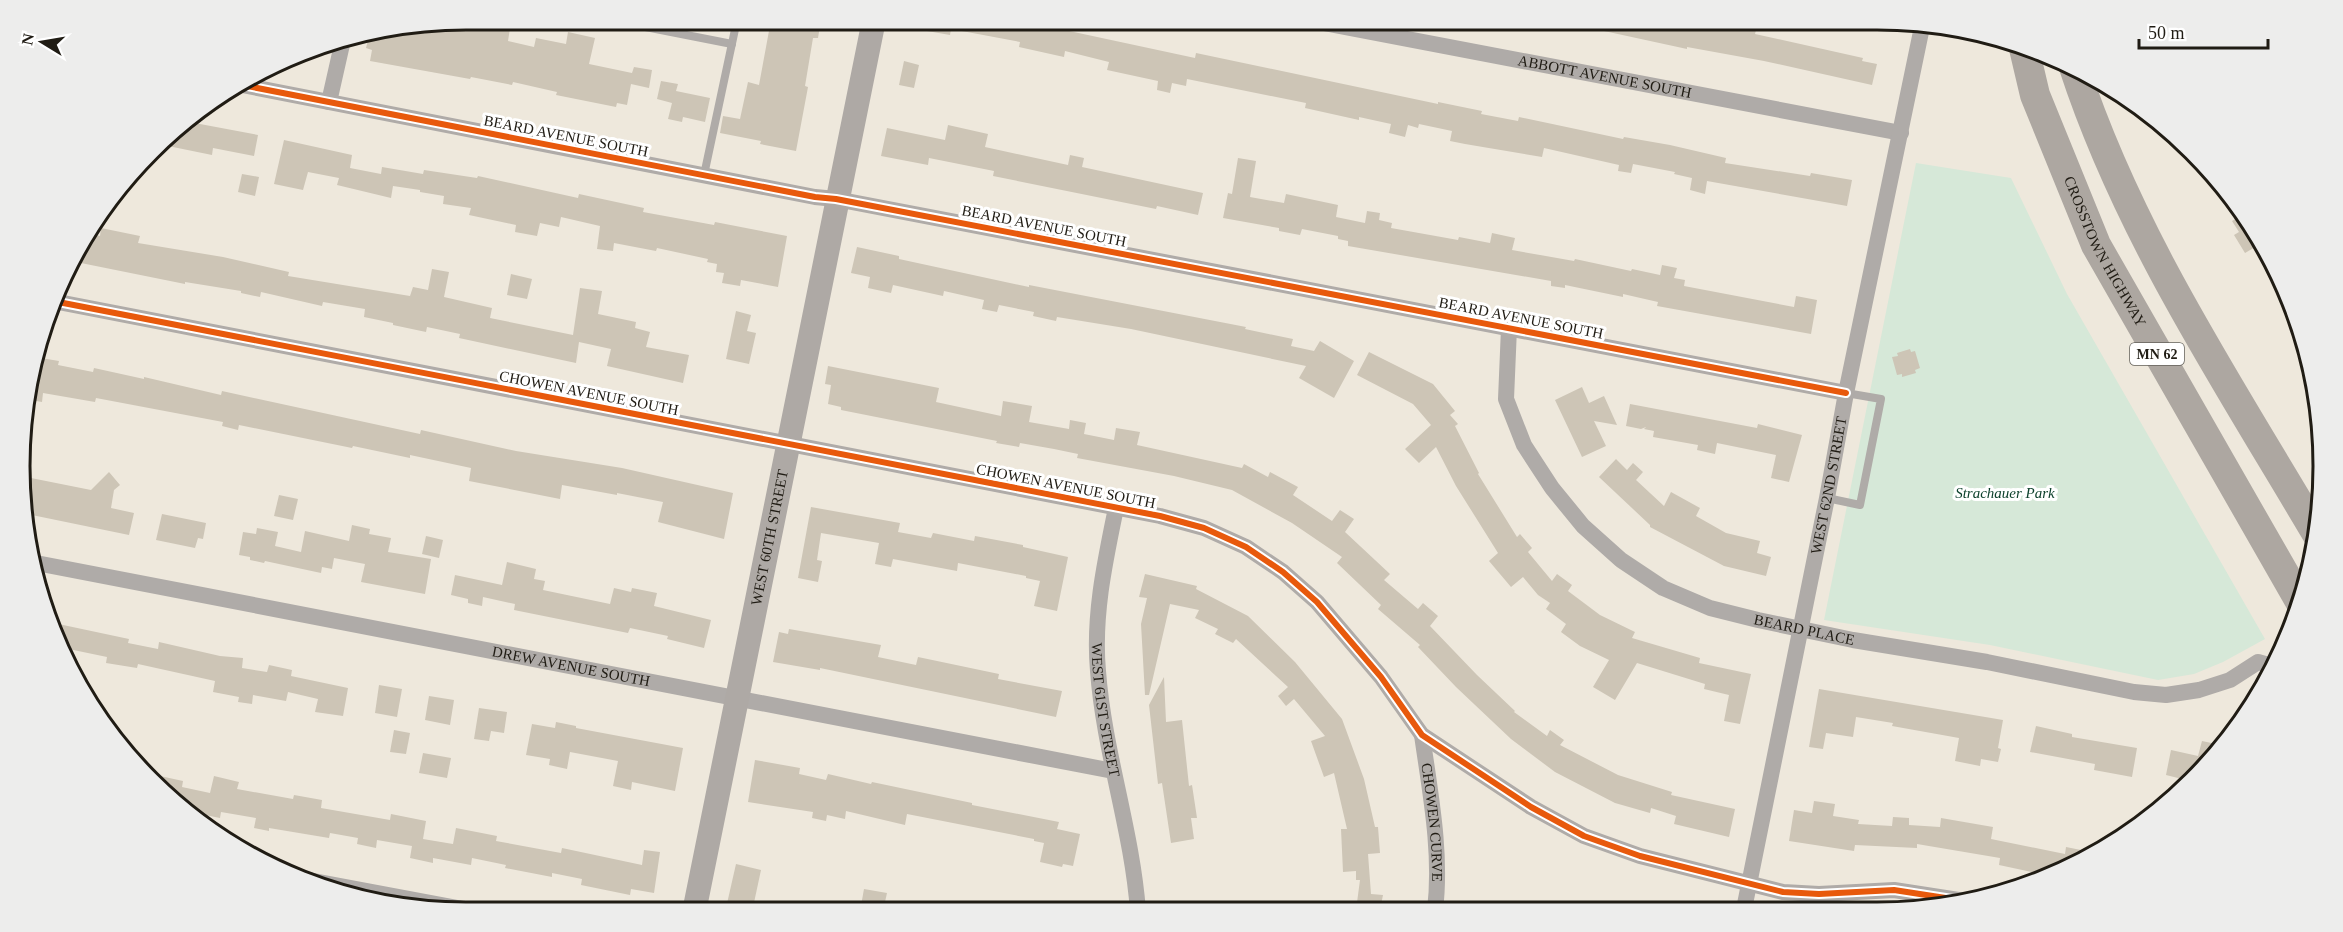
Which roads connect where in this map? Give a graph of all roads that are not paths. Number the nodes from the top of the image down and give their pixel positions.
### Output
1 (661, 30) edge
2 (735, 30) edge
3 (872, 30) edge
4 (1360, 30) edge
5 (1921, 33) edge
6 (732, 44) junction
7 (341, 49) edge
8 (2017, 53) edge
9 (2026, 56) edge
10 (2078, 79) edge
11 (251, 87) edge
12 (2035, 95) junction
13 (329, 102) junction
14 (1901, 133) junction
15 (704, 175) junction
16 (836, 199) junction
17 (62, 303) edge
18 (1509, 328) junction
19 (1846, 393) junction
20 (788, 444) junction
21 (1827, 498) junction
22 (1116, 508) junction
23 (2309, 521) edge
24 (41, 564) edge
25 (2294, 591) edge
26 (1801, 628) junction
27 (2265, 664) edge
28 (737, 699) junction
29 (1422, 735) junction
30 (1113, 771) junction
31 (1749, 884) junction
32 (1940, 897) edge
33 (696, 902) edge
34 (1137, 902) edge
35 (1434, 902) edge
36 (1745, 902) edge

1 - 6 lane
2 - 6 lane
3 - 16 street, WEST 60TH STREET
4 - 14 street, ABBOTT AVENUE SOUTH
5 - 14 street, WEST 62ND STREET
6 - 15 lane
7 - 13 street
8 - 12 highway
9 - 12 highway, CROSSTOWN HIGHWAY / MN 62
10 - 23 highway, MN 62
11 - 13 street, BEARD AVENUE SOUTH
12 - 25 highway, CROSSTOWN HIGHWAY / MN 62
13 - 15 street, BEARD AVENUE SOUTH
14 - 19 street, WEST 62ND STREET
15 - 16 street, BEARD AVENUE SOUTH
16 - 18 street, BEARD AVENUE SOUTH
16 - 20 street, WEST 60TH STREET
17 - 20 street, CHOWEN AVENUE SOUTH
18 - 19 street, BEARD AVENUE SOUTH
18 - 26 street, BEARD PLACE
19 - 21 street, WEST 62ND STREET
19 - 21 lane
20 - 22 street, CHOWEN AVENUE SOUTH
20 - 28 street, WEST 60TH STREET
21 - 26 street, WEST 62ND STREET
22 - 29 street, CHOWEN AVENUE SOUTH
22 - 30 street, WEST 61ST STREET
24 - 28 street, DREW AVENUE SOUTH
26 - 27 street, BEARD PLACE
26 - 31 street, WEST 62ND STREET
28 - 30 street, DREW AVENUE SOUTH
28 - 33 street, WEST 60TH STREET
29 - 31 street, CHOWEN AVENUE SOUTH
29 - 35 street, CHOWEN CURVE
30 - 34 street, WEST 61ST STREET
31 - 32 street, CHOWEN AVENUE SOUTH
31 - 36 street, WEST 62ND STREET

